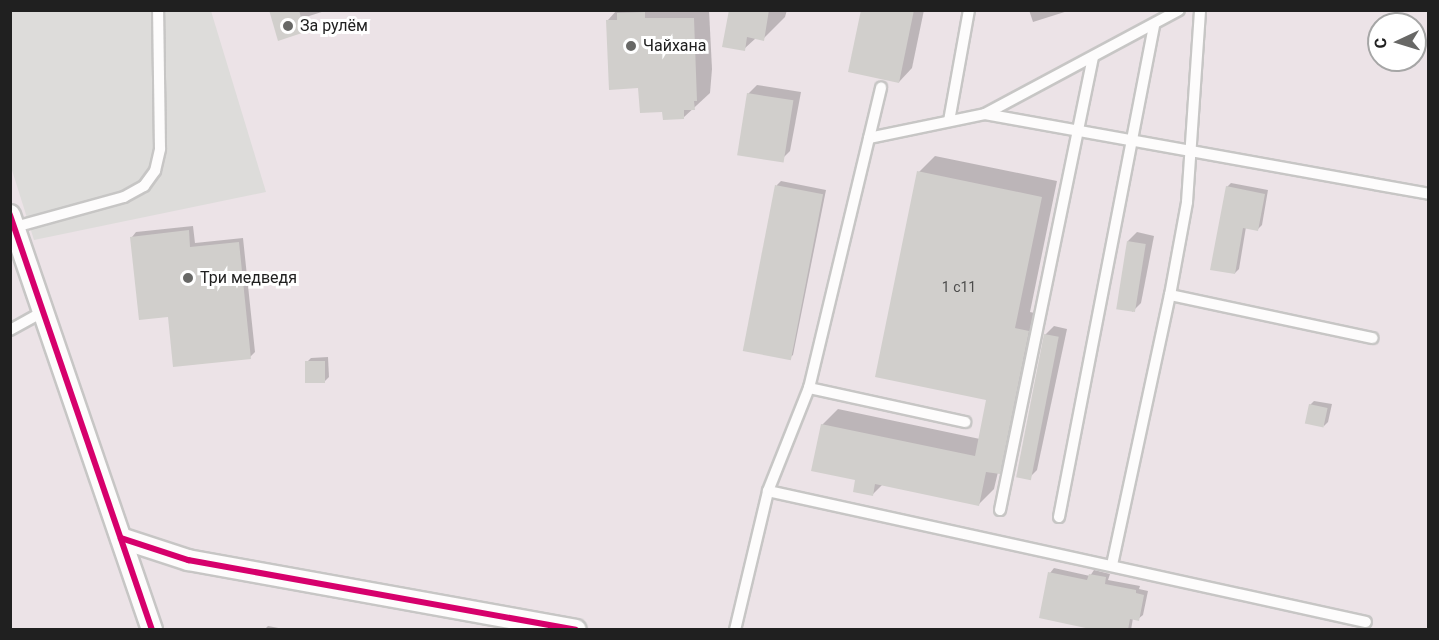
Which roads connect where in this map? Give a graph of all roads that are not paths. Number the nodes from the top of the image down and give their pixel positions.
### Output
1 (158, 10) edge
2 (969, 10) edge
3 (1179, 10) edge
4 (1200, 10) edge
5 (1154, 26) junction
6 (1093, 58) junction
7 (881, 87) dead end
8 (985, 114) junction
9 (950, 121) junction
10 (1078, 131) junction
11 (869, 138) junction
12 (1132, 140) junction
13 (1191, 151) junction
14 (1428, 194) edge
15 (13, 221) edge
16 (1170, 295) junction
17 (44, 311) junction
18 (10, 330) edge
19 (1372, 338) dead end
20 (809, 388) junction
21 (965, 422) dead end
22 (768, 491) junction
23 (1000, 510) dead end
24 (1059, 517) dead end
25 (121, 538) junction
26 (1112, 565) junction
27 (1366, 622) dead end
28 (152, 630) edge
29 (576, 630) edge
30 (735, 630) edge

1 - 15 lane
2 - 9 lane
3 - 5 lane
4 - 13 lane
5 - 6 lane
5 - 12 lane
6 - 8 lane
6 - 10 lane
7 - 11 lane
8 - 9 lane
8 - 10 lane
9 - 11 lane
10 - 12 lane
10 - 23 lane
11 - 20 lane
12 - 13 lane
12 - 24 lane
13 - 14 lane
13 - 16 lane
15 - 17 street
16 - 19 lane
16 - 26 lane
17 - 18 lane
17 - 25 street
20 - 21 lane
20 - 22 lane
22 - 26 lane
22 - 30 lane
25 - 28 street
25 - 29 street
26 - 27 lane

